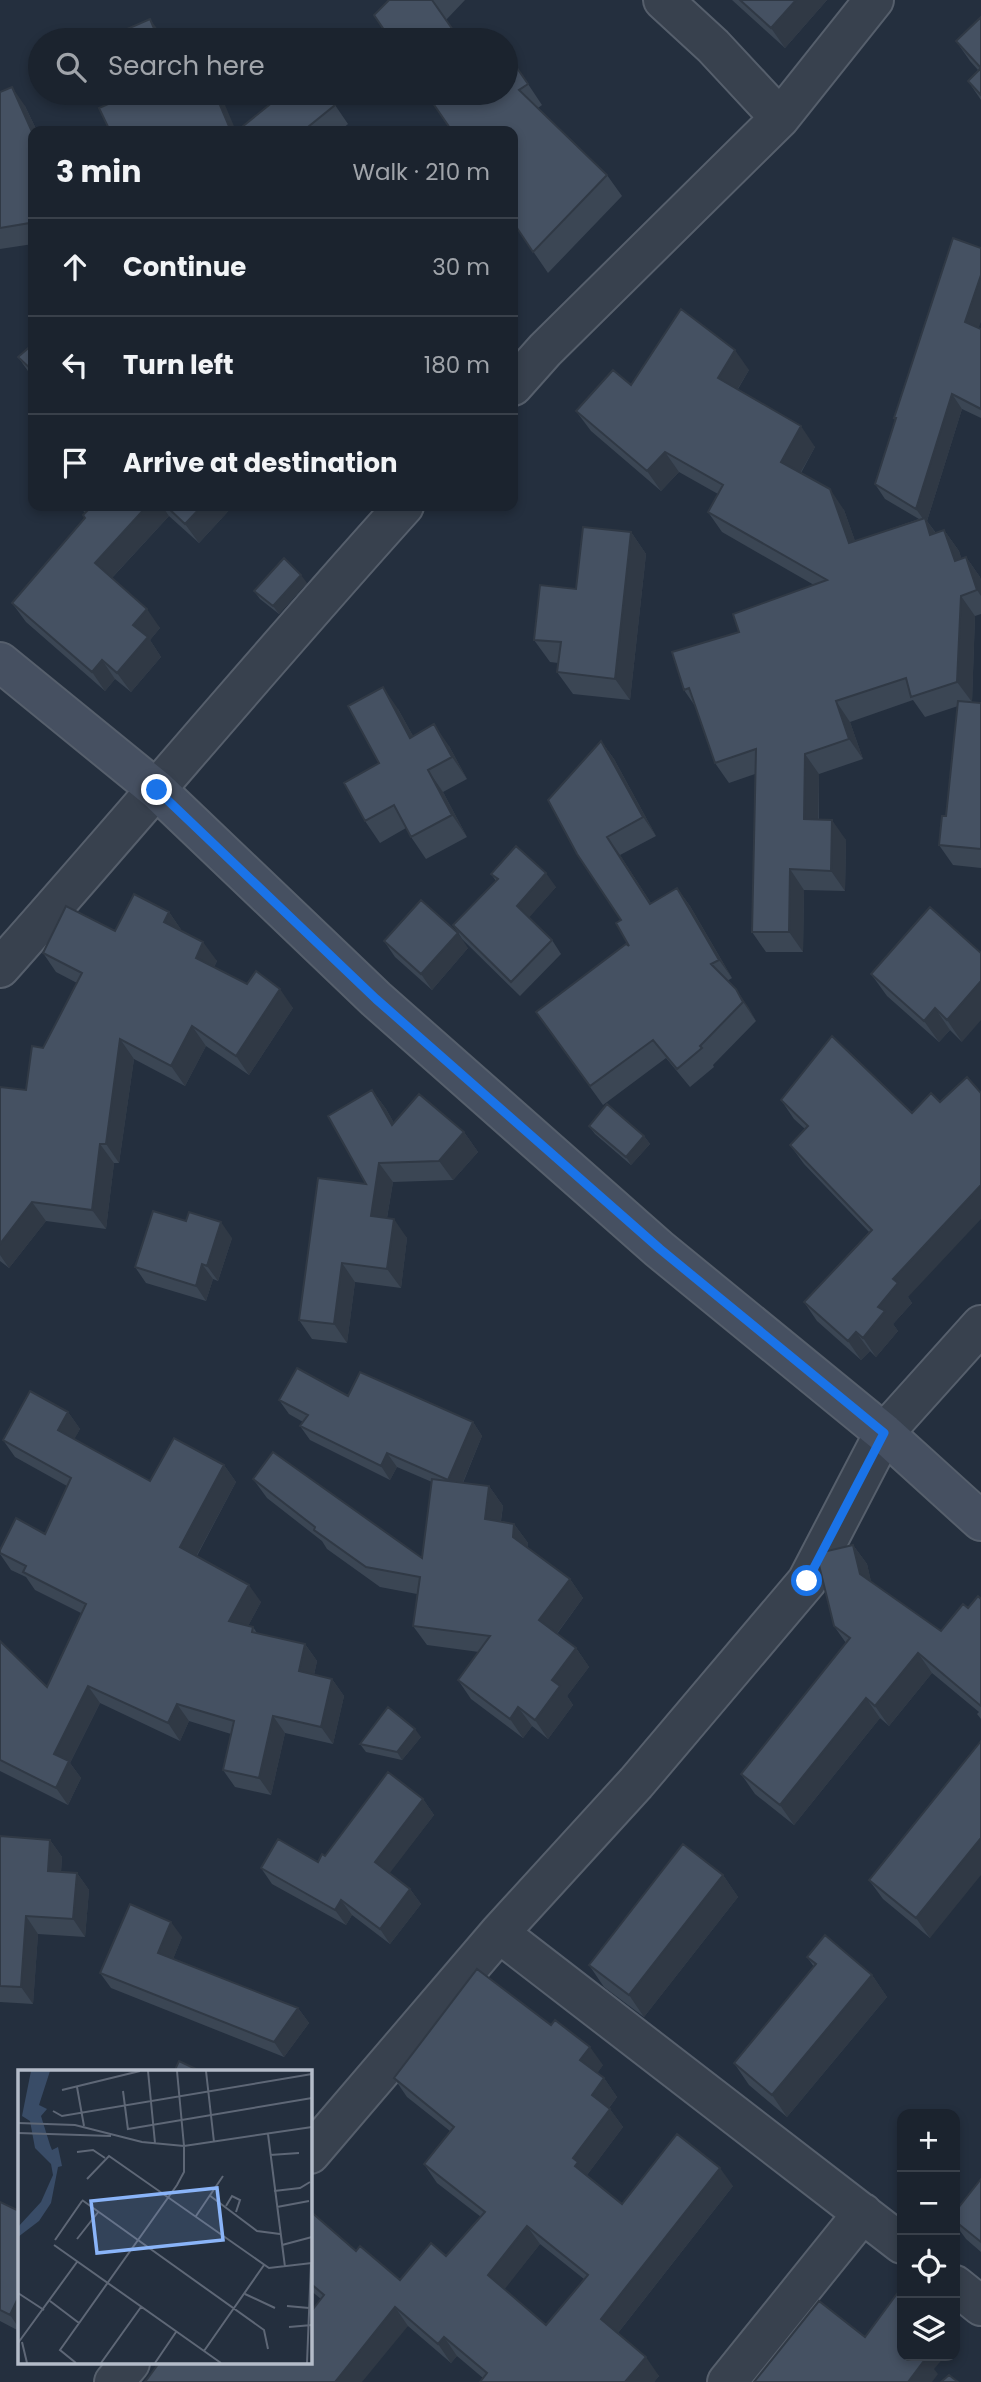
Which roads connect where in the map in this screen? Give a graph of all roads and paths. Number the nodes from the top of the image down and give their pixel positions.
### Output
1 (663, 0) edge
2 (874, 0) edge
3 (780, 118) junction
4 (518, 380) edge
5 (399, 511) edge
6 (0, 662) edge
7 (157, 790) junction
8 (0, 968) edge
9 (981, 1325) edge
10 (884, 1433) junction
11 (981, 1521) edge
12 (499, 1933) junction
13 (312, 2152) edge
14 (863, 2213) junction
15 (897, 2240) edge
16 (960, 2289) edge
17 (981, 2306) edge
18 (129, 2364) edge
19 (114, 2382) edge
20 (727, 2382) edge

1 - 3 street
2 - 3 street
3 - 4 street
5 - 7 street
6 - 7 street
7 - 8 street
7 - 10 street
9 - 10 street
10 - 11 street
10 - 12 street
12 - 13 street
12 - 14 street
14 - 15 street
14 - 20 street
16 - 17 street
18 - 19 street

